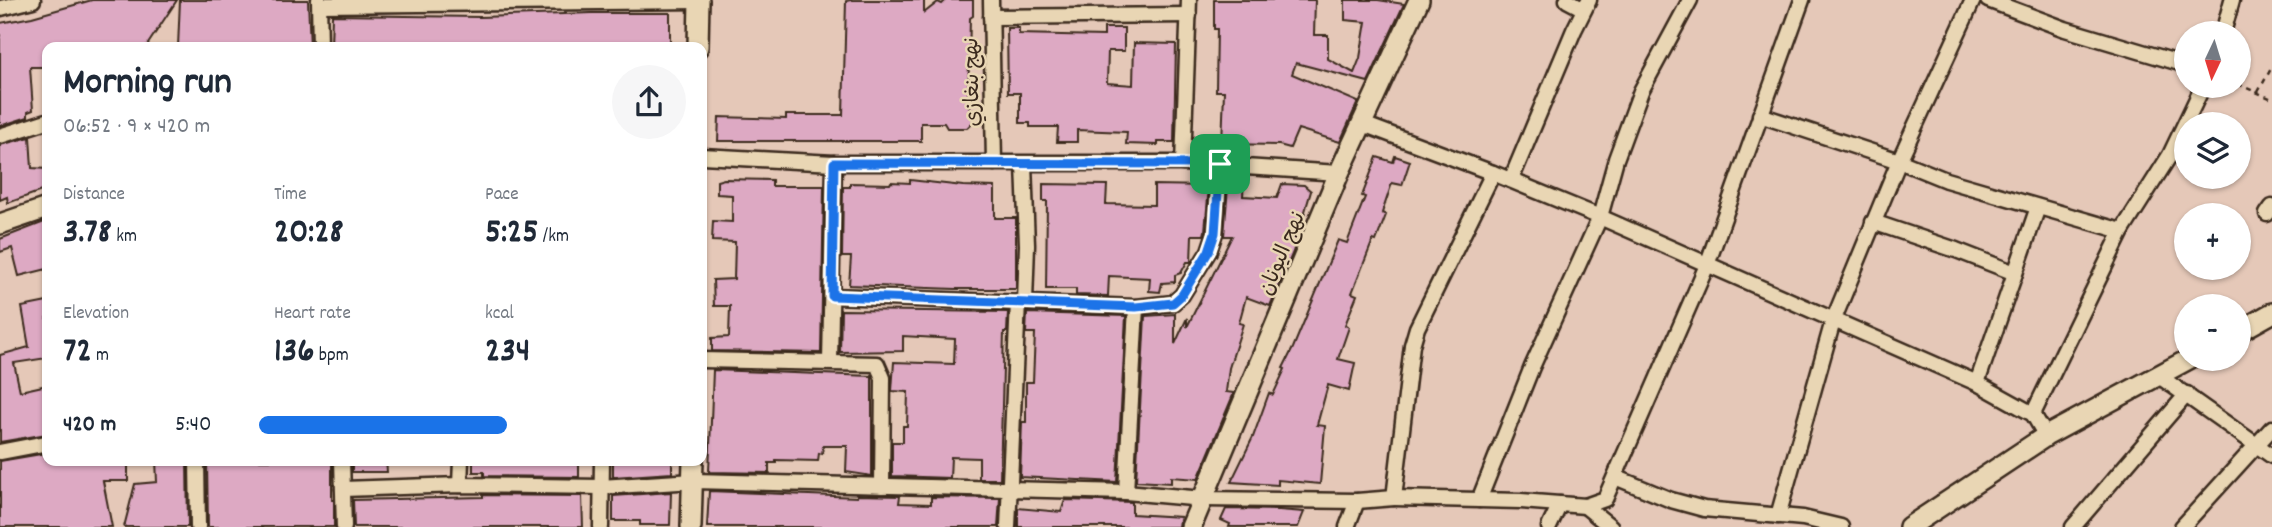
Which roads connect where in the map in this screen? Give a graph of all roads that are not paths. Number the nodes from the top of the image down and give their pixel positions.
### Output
1 (33, 0) edge
2 (699, 0) edge
3 (991, 0) edge
4 (1189, 0) edge
5 (1419, 0) edge
6 (1567, 0) edge
7 (1690, 0) edge
8 (1802, 0) edge
9 (1973, 0) edge
10 (1988, 0) edge
11 (2232, 0) edge
12 (319, 3) edge
13 (1587, 5) edge
14 (0, 6) edge
15 (1189, 15) junction
16 (991, 16) junction
17 (2226, 21) edge
18 (320, 42) edge
19 (698, 42) edge
20 (2174, 61) edge
21 (2197, 98) edge
22 (1760, 115) junction
23 (42, 123) edge
24 (1363, 124) junction
25 (0, 136) edge
26 (707, 156) edge
27 (1899, 161) junction
28 (834, 163) junction
29 (993, 163) junction
30 (1184, 163) junction
31 (1024, 164) junction
32 (1220, 164) junction
33 (1339, 173) junction
34 (1493, 173) junction
35 (1511, 180) junction
36 (2038, 207) junction
37 (42, 210) edge
38 (1600, 217) junction
39 (1873, 222) junction
40 (0, 224) edge
41 (2122, 231) junction
42 (1707, 265) junction
43 (2015, 273) junction
44 (832, 296) junction
45 (1022, 302) junction
46 (1136, 307) junction
47 (2272, 313) edge
48 (1833, 321) junction
49 (2251, 325) edge
50 (707, 360) edge
51 (830, 362) junction
52 (2174, 368) edge
53 (2159, 376) junction
54 (1977, 383) junction
55 (2187, 394) junction
56 (2033, 414) junction
57 (2272, 428) edge
58 (2046, 436) junction
59 (42, 444) edge
60 (2256, 444) junction
61 (0, 452) edge
62 (2272, 456) edge
63 (197, 466) edge
64 (342, 466) edge
65 (461, 466) edge
66 (602, 466) edge
67 (693, 466) edge
68 (1615, 477) junction
69 (694, 481) junction
70 (460, 485) junction
71 (882, 486) junction
72 (601, 487) junction
73 (343, 489) junction
74 (1010, 489) junction
75 (1126, 492) junction
76 (1394, 498) junction
77 (1203, 499) junction
78 (1357, 500) junction
79 (1479, 500) junction
80 (1560, 504) junction
81 (1585, 506) junction
82 (1778, 516) junction
83 (198, 527) edge
84 (344, 527) edge
85 (601, 527) edge
86 (691, 527) edge
87 (1008, 527) edge
88 (1191, 527) edge
89 (1347, 527) edge
90 (1549, 527) edge
91 (1611, 527) edge
92 (1841, 527) edge
93 (1909, 527) edge
94 (2073, 527) edge
95 (2182, 527) edge

1 - 14 street
2 - 12 street
2 - 19 street
3 - 16 street, نهج بنغازي
4 - 15 street
5 - 24 street, نهج اليونان
6 - 13 street
7 - 38 street
8 - 22 street
9 - 27 street
10 - 20 street
11 - 17 street
12 - 18 street
13 - 35 street
15 - 16 street
15 - 30 street
16 - 29 street, نهج بنغازي
21 - 41 street
22 - 27 street
22 - 42 street
23 - 25 street
24 - 33 street, نهج اليونان
24 - 34 street
26 - 28 street
27 - 36 street
27 - 39 street
28 - 29 street
28 - 44 street
29 - 31 street
30 - 31 street
30 - 32 street
31 - 45 street
32 - 33 street
32 - 46 street
33 - 77 street, نهج اليونان
34 - 35 street
34 - 76 street
35 - 38 street
36 - 41 street
36 - 43 street
37 - 40 street
38 - 42 street
38 - 79 street
39 - 43 street
39 - 48 street
41 - 56 street
42 - 48 street
42 - 68 street
43 - 54 street
44 - 45 street
44 - 51 street
45 - 46 street
45 - 74 street
46 - 75 street
47 - 49 street
48 - 54 street
48 - 82 street
50 - 51 street
51 - 71 street
52 - 53 street
53 - 55 street
53 - 58 street
54 - 56 street
55 - 60 street
55 - 94 street
56 - 58 street
57 - 60 street
58 - 93 street
59 - 61 street
60 - 62 street
60 - 95 street
63 - 83 street
64 - 73 street
65 - 70 street
66 - 72 street
67 - 69 street
68 - 81 street
68 - 82 street
69 - 71 street
69 - 72 street
69 - 86 street
70 - 72 street
70 - 73 street
71 - 74 street
72 - 85 street
73 - 84 street
74 - 75 street
74 - 87 street
75 - 77 street
76 - 78 street
76 - 79 street
77 - 78 street
77 - 88 street, نهج اليونان
78 - 89 street
79 - 80 street
80 - 81 street
80 - 90 street
81 - 91 street
82 - 92 street

